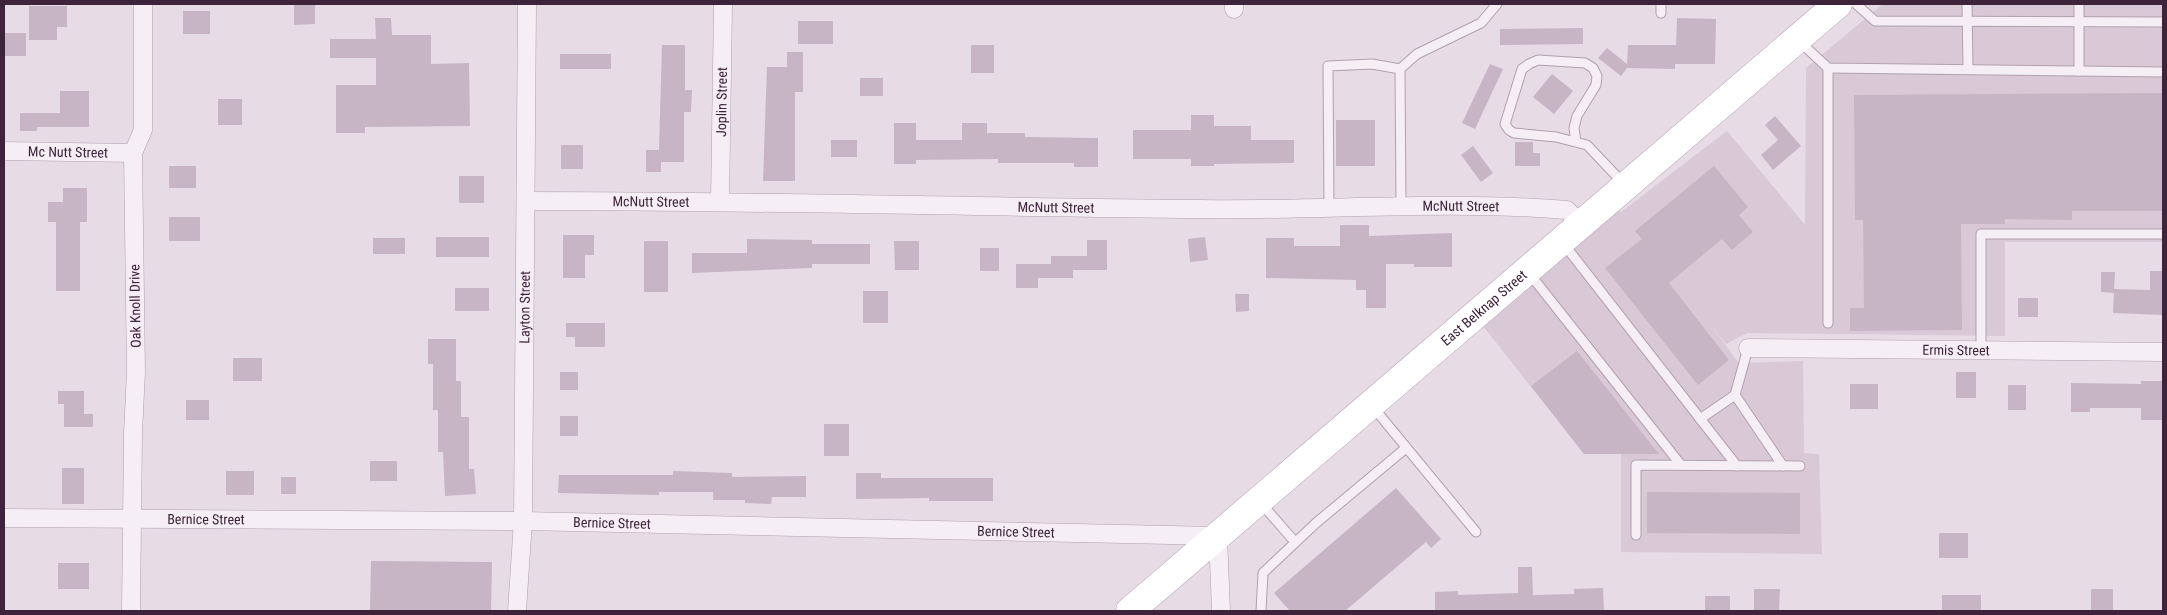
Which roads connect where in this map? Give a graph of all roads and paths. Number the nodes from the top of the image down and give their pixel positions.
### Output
1 (143, 4) edge
2 (527, 4) edge
3 (723, 4) edge
4 (1497, 4) edge
5 (1661, 4) edge
6 (1838, 4) edge
7 (1856, 4) edge
8 (1967, 4) edge
9 (2079, 4) edge
10 (1661, 14) dead end
11 (1967, 22) junction
12 (2079, 22) junction
13 (2163, 22) edge
14 (1797, 40) junction
15 (1828, 68) junction
16 (1400, 70) junction
17 (1968, 70) junction
18 (2080, 71) junction
19 (2163, 72) edge
20 (1576, 142) junction
21 (4, 151) edge
22 (133, 153) junction
23 (1626, 186) junction
24 (526, 201) junction
25 (720, 201) junction
26 (1401, 207) junction
27 (1329, 208) junction
28 (1571, 232) junction
29 (2163, 234) edge
30 (1527, 271) junction
31 (1828, 323) dead end
32 (1748, 348) joint
33 (1981, 350) junction
34 (2163, 352) edge
35 (1735, 395) junction
36 (1371, 405) junction
37 (1700, 419) junction
38 (1406, 448) junction
39 (1681, 465) junction
40 (1737, 466) junction
41 (1783, 466) junction
42 (1800, 466) dead end
43 (1259, 501) junction
44 (4, 518) edge
45 (131, 518) junction
46 (523, 521) junction
47 (1476, 532) dead end
48 (1636, 535) dead end
49 (1218, 536) junction
50 (1295, 542) junction
51 (131, 611) edge
52 (517, 611) edge
53 (1130, 611) edge
54 (1221, 611) edge
55 (1261, 611) edge

1 - 22 street, Oak Knoll Drive
2 - 24 street, Layton Street
3 - 25 street, Joplin Street
4 - 16 lane
5 - 10 lane
6 - 14 main road, East Belknap Street
7 - 11 lane
8 - 11 lane
9 - 12 lane
11 - 12 lane
11 - 17 lane
12 - 13 lane
12 - 18 lane
14 - 15 lane
14 - 23 main road, East Belknap Street
15 - 17 lane
15 - 31 lane
16 - 26 lane
16 - 27 lane
17 - 18 lane
18 - 19 lane
20 - 20 lane
20 - 23 lane
21 - 22 street, Mc Nutt Street
22 - 45 street, Oak Knoll Drive
23 - 28 main road, East Belknap Street
24 - 25 street, McNutt Street
24 - 46 street, Layton Street
25 - 27 street, McNutt Street
26 - 27 street, McNutt Street
26 - 28 street, McNutt Street
28 - 30 main road, East Belknap Street
28 - 37 lane
29 - 33 lane
30 - 36 main road, East Belknap Street
30 - 39 lane
32 - 33 street, Ermis Street
32 - 35 lane
33 - 34 street, Ermis Street
35 - 37 lane
35 - 41 lane
36 - 38 lane
36 - 43 main road, East Belknap Street
37 - 40 lane
38 - 47 lane
38 - 50 lane
39 - 40 lane
39 - 48 lane
40 - 41 lane
41 - 42 lane
43 - 49 main road, East Belknap Street
43 - 50 lane
44 - 45 street, Bernice Street
45 - 46 street, Bernice Street
45 - 51 street, Oak Knoll Drive
46 - 49 street, Bernice Street
46 - 52 street, Layton Street
49 - 53 main road, East Belknap Street
49 - 54 street
50 - 55 lane

